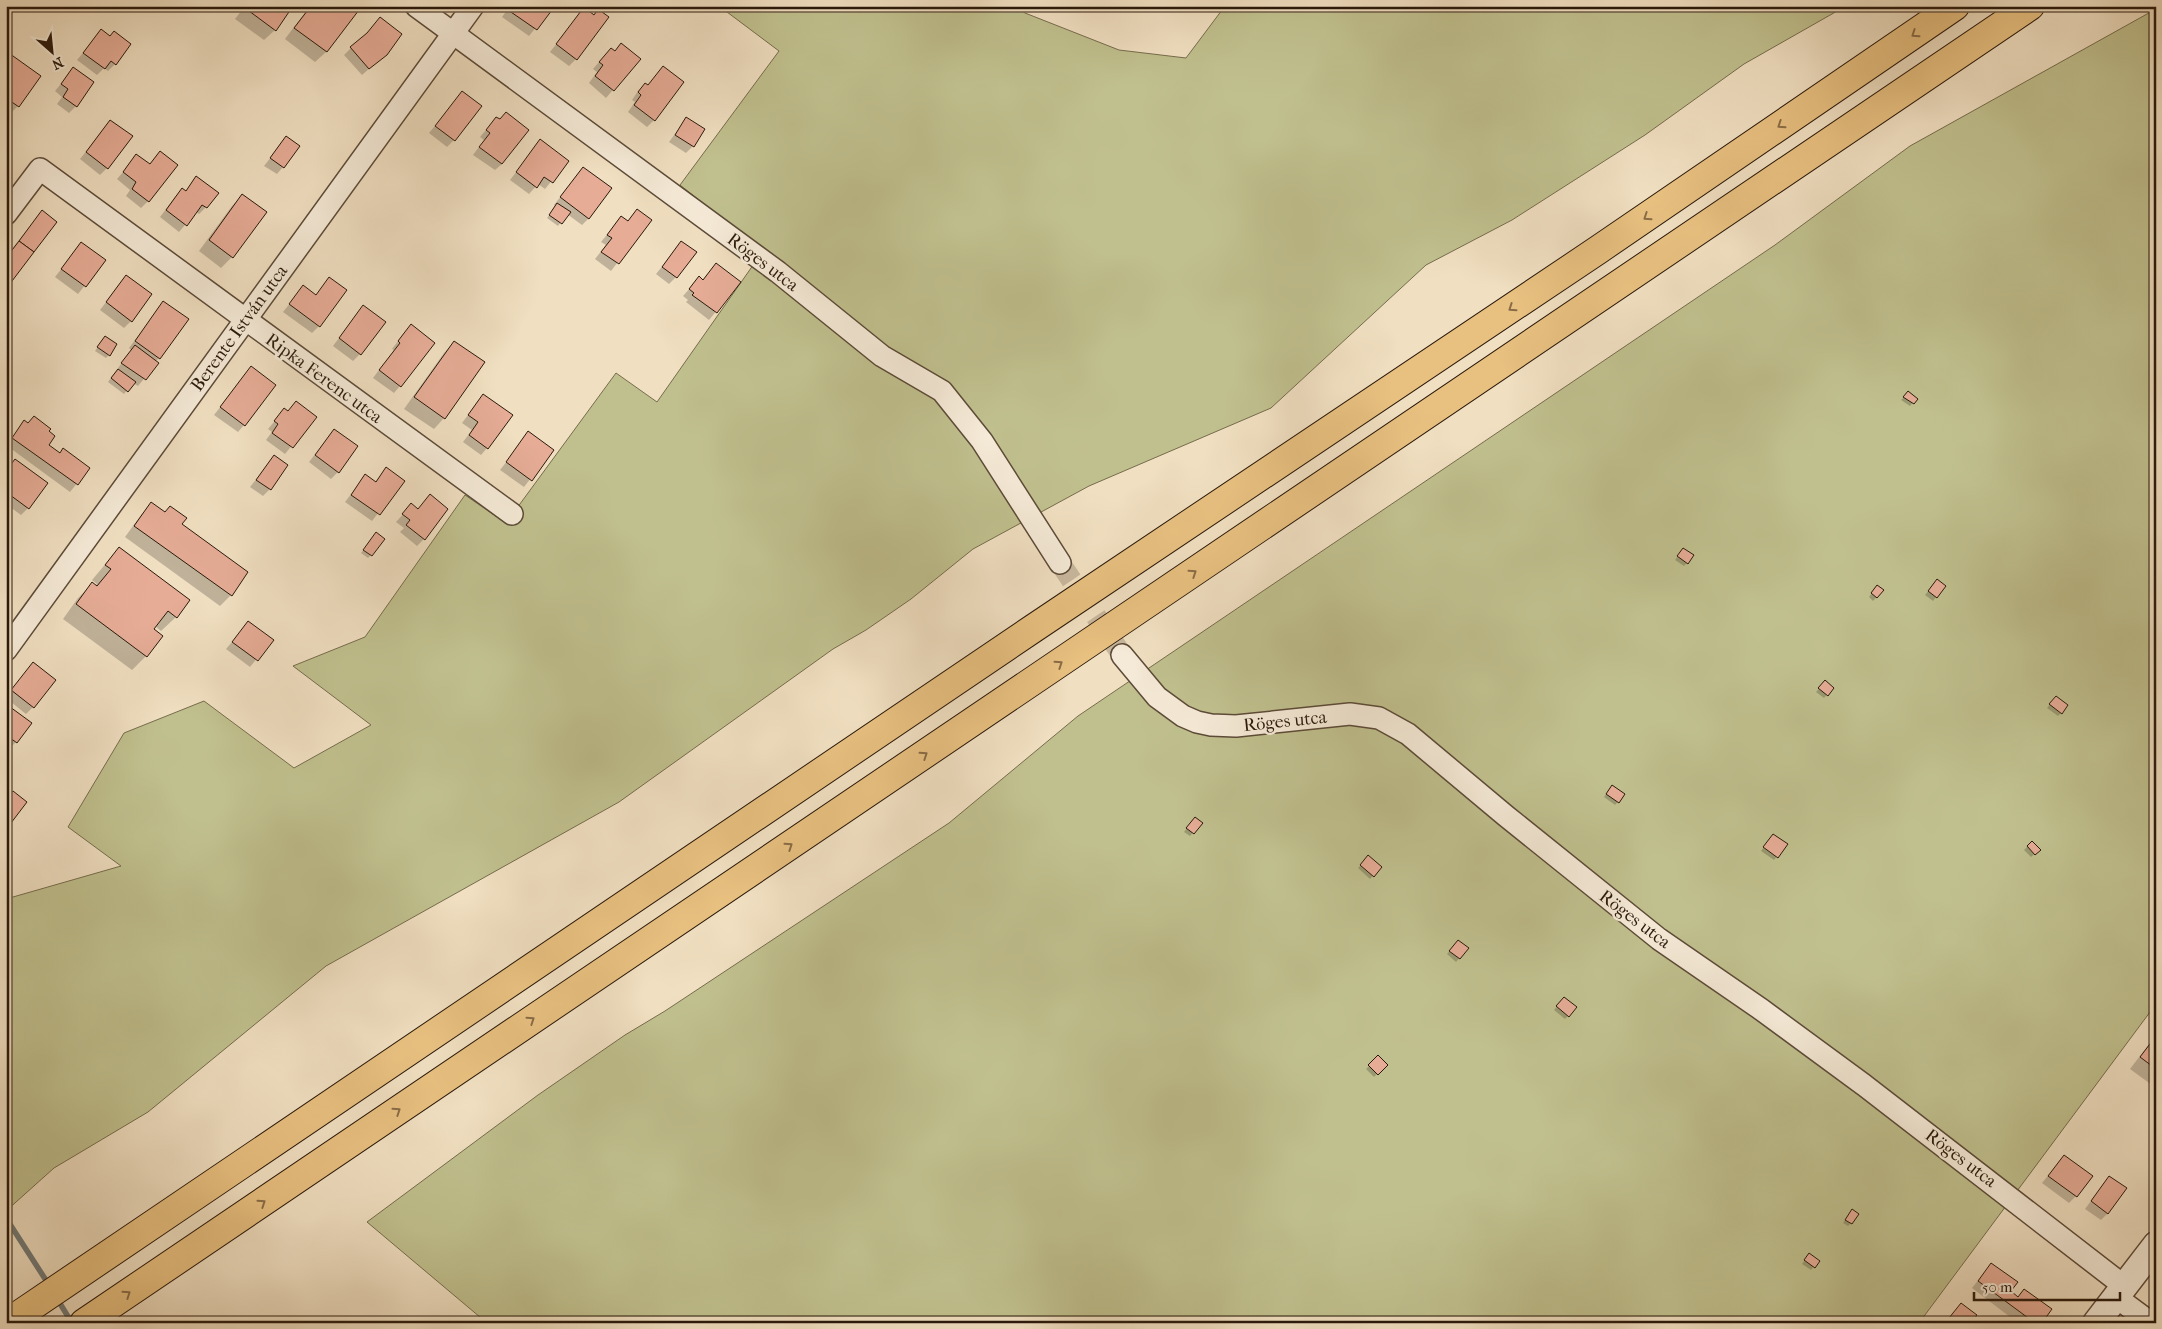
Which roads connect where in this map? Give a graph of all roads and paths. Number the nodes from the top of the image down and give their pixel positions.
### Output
1 (416, 6) edge
2 (473, 6) edge
3 (1955, 6) edge
4 (2030, 6) edge
5 (453, 32) junction
6 (6, 214) edge
7 (244, 320) junction
8 (512, 514) dead end
9 (1060, 563) tunnel mouth
10 (6, 650) edge
11 (1122, 655) tunnel mouth
12 (2156, 1245) edge
13 (2120, 1291) junction
14 (86, 1322) edge
15 (8, 1323) edge
16 (2096, 1323) edge
17 (2152, 1323) edge

1 - 5 street, Röges utca
2 - 5 street, Berente István utca
3 -> 15 highway
14 -> 4 highway
5 - 7 street, Berente István utca
5 - 9 street, Röges utca
6 - 7 street, Ripka Ferenc utca
7 - 8 street, Ripka Ferenc utca
7 - 10 street, Berente István utca
11 - 13 street, Röges utca
12 - 13 street
13 - 16 street
13 - 17 street, Röges utca

